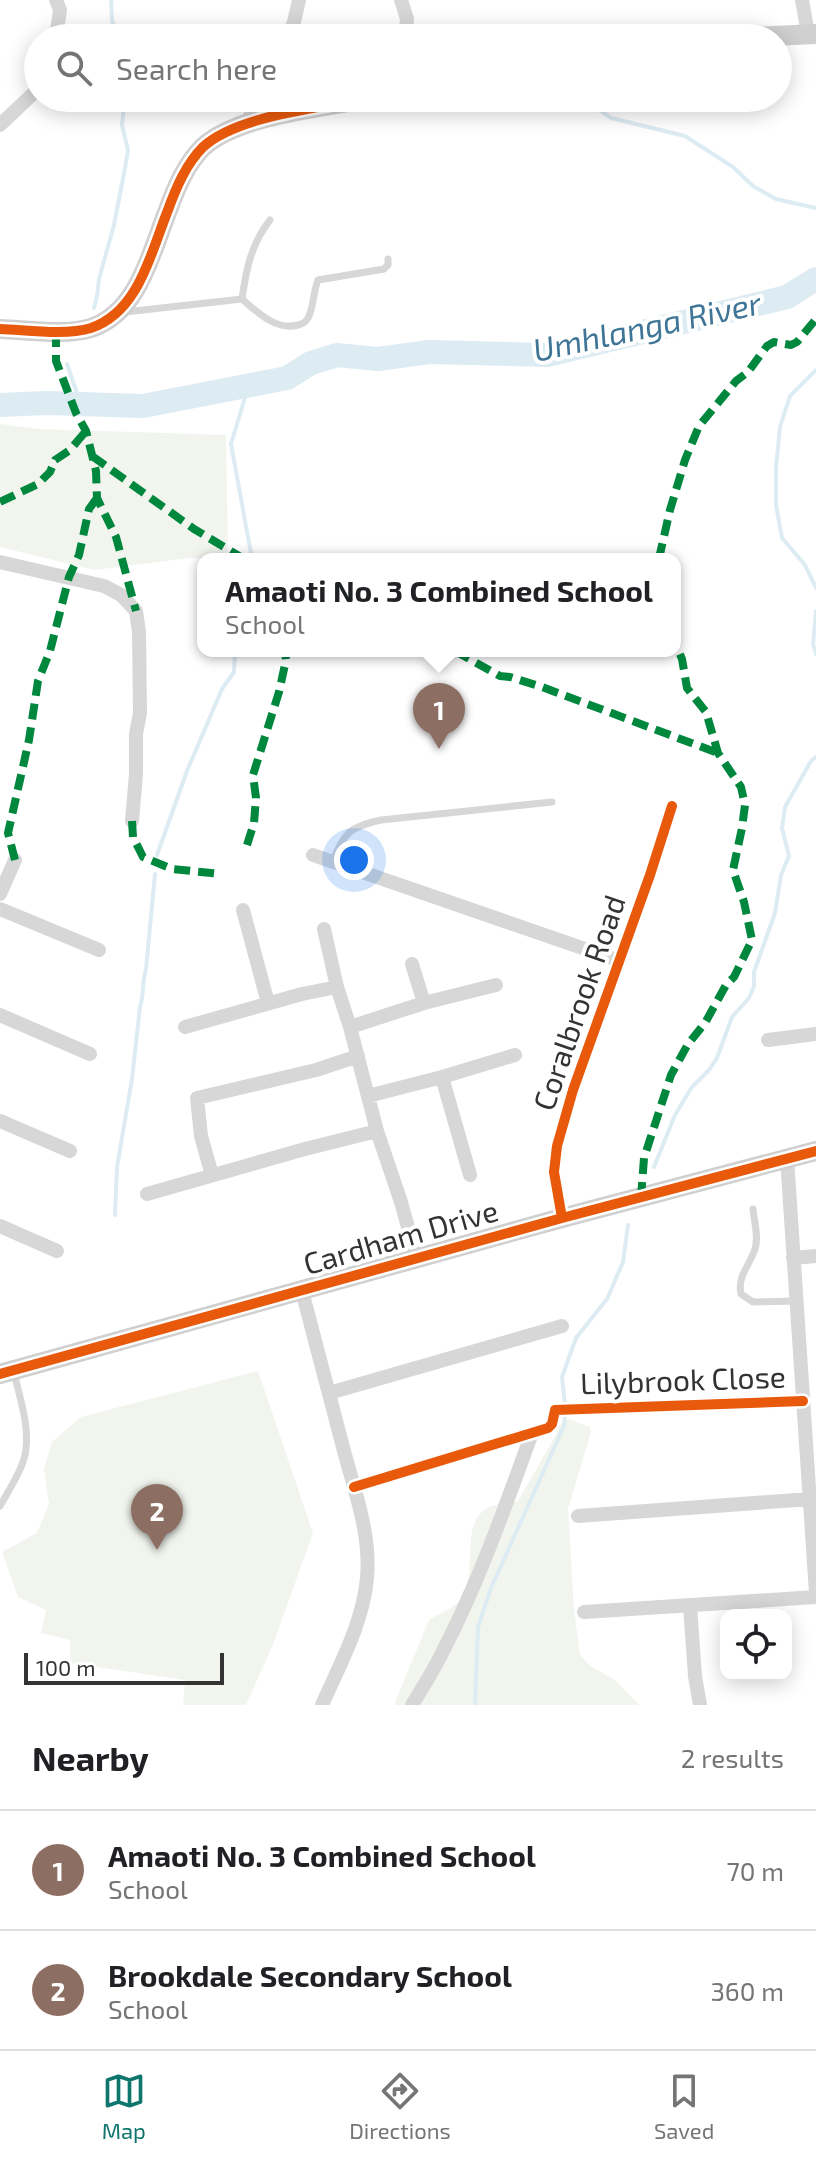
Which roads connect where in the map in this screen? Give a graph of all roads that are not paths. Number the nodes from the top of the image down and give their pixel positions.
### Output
1 (56, 0) edge
2 (299, 0) edge
3 (401, 0) edge
4 (802, 0) edge
5 (58, 24) edge
6 (293, 24) edge
7 (406, 24) edge
8 (812, 34) edge
9 (792, 35) edge
10 (24, 102) edge
11 (252, 112) edge
12 (295, 112) edge
13 (247, 124) junction
14 (0, 125) edge
15 (270, 220) dead end
16 (388, 259) dead end
17 (242, 299) junction
18 (118, 312) junction
19 (0, 329) edge
20 (0, 562) edge
21 (552, 802) dead end
22 (672, 806) dead end
23 (132, 821) dead end
24 (313, 855) dead end
25 (15, 860) dead end
26 (332, 862) junction
27 (0, 894) edge
28 (0, 909) edge
29 (243, 910) dead end
30 (324, 929) dead end
31 (99, 950) dead end
32 (620, 961) junction
33 (412, 964) dead end
34 (496, 985) dead end
35 (337, 987) junction
36 (268, 1003) junction
37 (424, 1003) junction
38 (0, 1015) edge
39 (185, 1027) dead end
40 (350, 1027) junction
41 (816, 1034) edge
42 (768, 1040) dead end
43 (90, 1054) dead end
44 (515, 1055) dead end
45 (358, 1056) junction
46 (442, 1077) junction
47 (368, 1096) junction
48 (0, 1121) edge
49 (377, 1131) junction
50 (70, 1151) dead end
51 (816, 1151) edge
52 (787, 1158) junction
53 (212, 1175) junction
54 (470, 1175) dead end
55 (147, 1194) dead end
56 (753, 1209) dead end
57 (562, 1218) junction
58 (0, 1226) edge
59 (57, 1251) dead end
60 (816, 1256) edge
61 (793, 1258) junction
62 (417, 1260) junction
63 (302, 1291) junction
64 (796, 1301) junction
65 (562, 1326) dead end
66 (7, 1372) edge
67 (329, 1393) junction
68 (803, 1401) junction
69 (532, 1433) junction
70 (354, 1487) junction
71 (810, 1499) junction
72 (0, 1506) edge
73 (578, 1516) dead end
74 (816, 1595) edge
75 (690, 1605) junction
76 (584, 1612) dead end
77 (322, 1705) edge
78 (412, 1705) edge
79 (700, 1705) edge

1 - 5 street
2 - 6 street
3 - 7 street
4 - 8 street
8 - 9 street
10 - 14 street
11 - 13 street
12 - 13 street
13 - 18 street
15 - 17 lane
16 - 17 lane
17 - 18 lane
18 - 19 street
20 - 23 street
21 - 26 lane
22 - 32 street, Coralbrook Road
24 - 26 street
25 - 27 street
26 - 32 street
28 - 31 street
29 - 36 street
30 - 35 street
32 - 57 street, Coralbrook Road
33 - 37 street
34 - 37 street
35 - 36 street
35 - 40 street
36 - 39 street
37 - 40 street
38 - 43 street
40 - 45 street
41 - 42 street
44 - 46 street
45 - 47 street
45 - 53 street
46 - 47 street
46 - 54 street
47 - 49 street
48 - 50 street
49 - 53 street
49 - 62 street
51 - 52 street, Cardham Drive
52 - 57 street, Cardham Drive
52 - 61 street
53 - 55 street
56 - 64 lane
57 - 62 street, Cardham Drive
58 - 59 street
60 - 61 street
61 - 64 street
62 - 63 street, Cardham Drive
63 - 66 street, Cardham Drive
63 - 67 street
64 - 68 street
65 - 67 street
66 - 72 lane
67 - 70 street
68 - 69 street, Lilybrook Close
68 - 71 street
69 - 70 street
69 - 78 street
70 - 77 street
71 - 73 street
71 - 74 street
74 - 75 street
75 - 76 street
75 - 79 street

